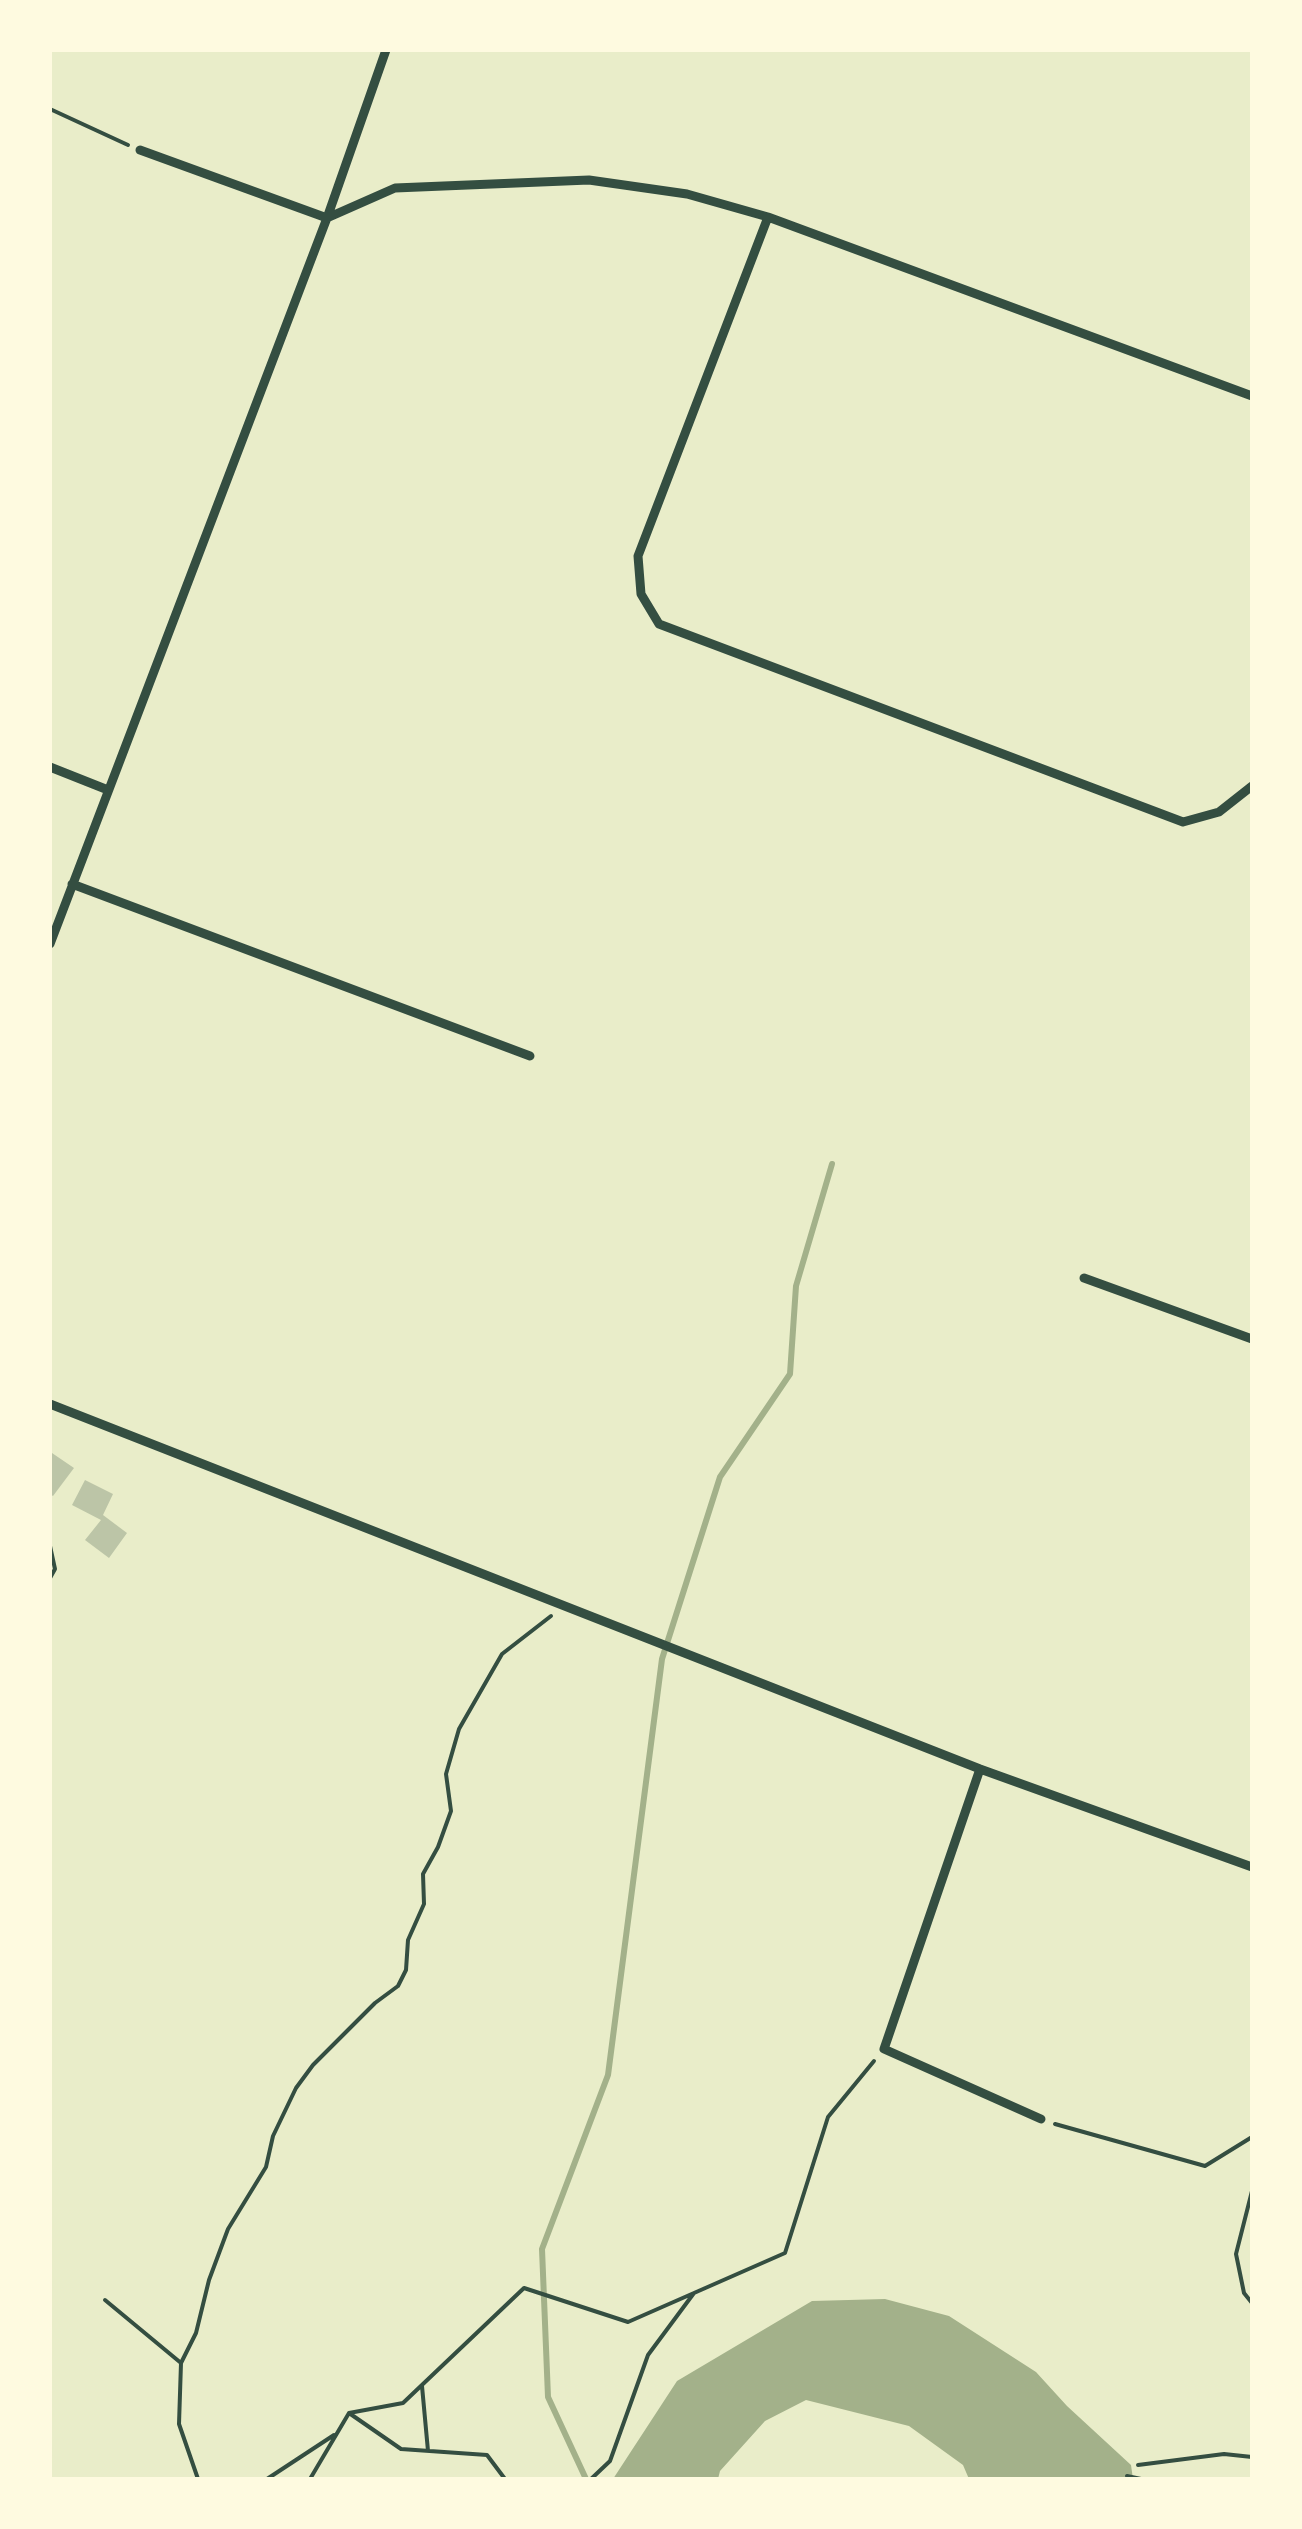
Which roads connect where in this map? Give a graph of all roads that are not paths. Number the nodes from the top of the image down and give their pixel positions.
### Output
1 (386, 50) edge
2 (140, 150) road end
3 (768, 217) junction
4 (327, 218) junction
5 (1252, 396) edge
6 (50, 767) edge
7 (1252, 786) edge
8 (108, 790) junction
9 (72, 884) junction
10 (50, 944) edge
11 (530, 1056) dead end
12 (1084, 1278) dead end
13 (1252, 1339) edge
14 (50, 1404) edge
15 (50, 1546) edge
16 (50, 1578) edge
17 (980, 1769) junction
18 (1252, 1868) edge
19 (1041, 2120) road end
20 (1252, 2191) edge
21 (1252, 2302) edge
22 (1128, 2476) dead end
23 (1141, 2479) edge

1 - 4 street
2 - 4 street
3 - 4 street
3 - 5 street
3 - 7 street
4 - 8 street
6 - 8 street
8 - 9 street
9 - 10 street
9 - 11 street
12 - 13 street
14 - 17 street
15 - 16 lane
17 - 18 street
17 - 19 street
20 - 21 lane
22 - 23 lane

